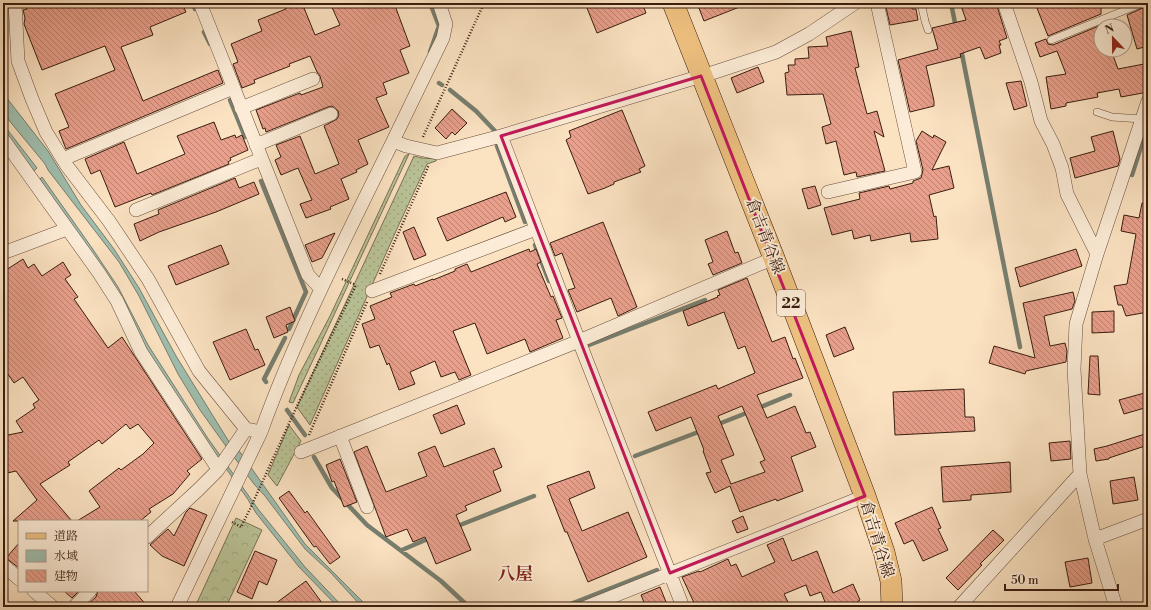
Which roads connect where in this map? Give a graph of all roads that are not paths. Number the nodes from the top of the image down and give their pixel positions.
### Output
1 (15, 3) edge
2 (200, 3) edge
3 (439, 3) edge
4 (673, 3) edge
5 (855, 3) edge
6 (877, 3) edge
7 (921, 3) edge
8 (1004, 3) edge
9 (1143, 3) edge
10 (928, 30) dead end
11 (1051, 40) dead end
12 (701, 76) junction
13 (313, 79) dead end
14 (233, 88) junction
15 (1148, 101) edge
16 (241, 108) junction
17 (1097, 112) dead end
18 (331, 114) dead end
19 (1142, 119) junction
20 (501, 136) junction
21 (3, 139) edge
22 (393, 141) junction
23 (256, 145) junction
24 (63, 159) junction
25 (261, 159) junction
26 (828, 192) dead end
27 (136, 210) dead end
28 (67, 229) junction
29 (536, 229) junction
30 (3, 252) edge
31 (1097, 254) junction
32 (774, 258) junction
33 (321, 289) junction
34 (372, 291) road end
35 (579, 341) junction
36 (246, 430) junction
37 (261, 432) junction
38 (340, 436) junction
39 (302, 452) dead end
40 (218, 469) junction
41 (1080, 474) junction
42 (864, 496) junction
43 (367, 507) dead end
44 (1148, 519) edge
45 (148, 536) edge
46 (1095, 539) junction
47 (3, 565) edge
48 (670, 573) junction
49 (18, 578) edge
50 (35, 592) edge
51 (89, 592) edge
52 (53, 607) edge
53 (74, 607) edge
54 (177, 607) edge
55 (586, 607) edge
56 (683, 607) edge
57 (892, 607) edge
58 (960, 607) edge
59 (1116, 607) edge

1 - 24 street
2 - 14 street
3 - 22 street
4 - 12 main road, 倉吉青谷線 / 22
5 - 12 street
6 - 26 street
7 - 10 lane
8 - 31 street
9 - 11 lane
12 - 20 street
12 - 32 main road, 倉吉青谷線 / 22
13 - 16 street
14 - 16 street
14 - 24 street
15 - 19 street
16 - 23 street
17 - 19 lane
18 - 23 street
19 - 31 street
20 - 22 street
20 - 29 street
21 - 28 street
22 - 33 street
23 - 25 street
24 - 36 street
25 - 27 street
25 - 33 street
28 - 30 street
28 - 40 street
29 - 34 street
29 - 35 street
31 - 41 street
32 - 35 street
32 - 42 main road, 倉吉青谷線 / 22
33 - 37 street
35 - 38 street
35 - 48 street
36 - 37 street
36 - 40 street
37 - 54 street
38 - 39 street
38 - 43 street
40 - 45 street
41 - 46 street
41 - 58 street
42 - 48 street
42 - 57 main road, 倉吉青谷線 / 22
44 - 46 street
46 - 59 street
47 - 49 street
48 - 55 street
48 - 56 street
50 - 52 street
51 - 53 street

